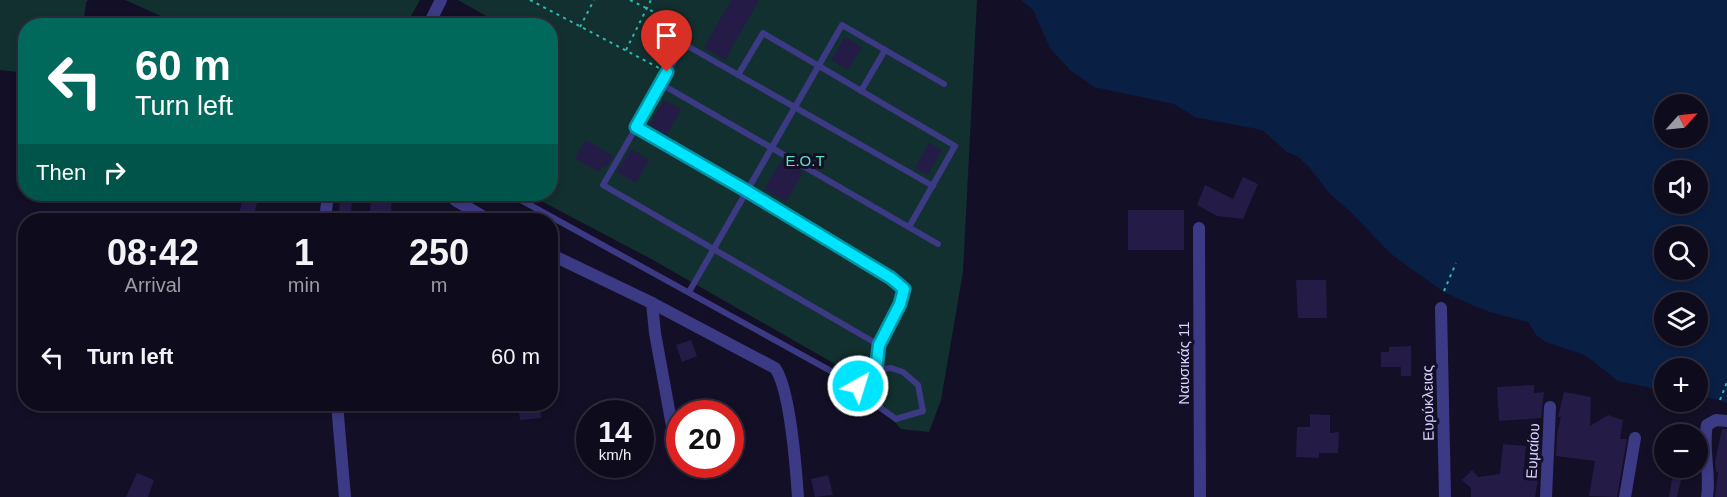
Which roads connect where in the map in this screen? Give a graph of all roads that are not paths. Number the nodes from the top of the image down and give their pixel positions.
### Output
1 (441, 0) edge
2 (432, 18) edge
3 (885, 50) junction
4 (819, 66) junction
5 (738, 75) junction
6 (661, 84) junction
7 (944, 84) dead end
8 (861, 91) junction
9 (795, 107) junction
10 (636, 127) junction
11 (772, 148) junction
12 (933, 186) junction
13 (747, 191) junction
14 (457, 201) edge
15 (523, 201) edge
16 (477, 213) edge
17 (545, 213) edge
18 (558, 220) edge
19 (909, 227) junction
20 (1199, 228) dead end
21 (938, 244) dead end
22 (714, 249) junction
23 (558, 258) edge
24 (689, 292) junction
25 (652, 303) junction
26 (1441, 308) dead end
27 (879, 345) junction
28 (876, 370) junction
29 (858, 386) junction
30 (667, 400) edge
31 (1550, 407) dead end
32 (338, 411) edge
33 (1727, 421) edge
34 (1635, 438) dead end
35 (345, 497) edge
36 (798, 497) edge
37 (1200, 497) edge
38 (1445, 497) edge
39 (1546, 497) edge
40 (1625, 497) edge
41 (1707, 497) edge

1 - 2 street
3 - 4 lane
3 - 7 lane
3 - 8 lane
4 - 5 lane
4 - 8 lane
4 - 9 lane
5 - 6 lane
5 - 9 lane
6 - 10 lane
6 - 11 lane
8 - 12 lane
9 - 11 lane
9 - 12 lane
10 - 13 lane
10 - 22 lane
11 - 13 lane
11 - 19 lane
12 - 19 lane
13 - 22 lane
13 - 27 lane
14 - 16 street
15 - 17 lane
18 - 24 lane
19 - 21 lane
20 - 37 street, Ναυσικάς 11
22 - 24 lane
22 - 27 lane
23 - 25 street
24 - 29 lane
25 - 30 street
25 - 36 street
26 - 38 street, Ευρύκλειας
27 - 28 lane
28 - 29 lane
28 - 29 lane
31 - 39 street, Ευμαίου
32 - 35 street
33 - 41 street
34 - 40 street

